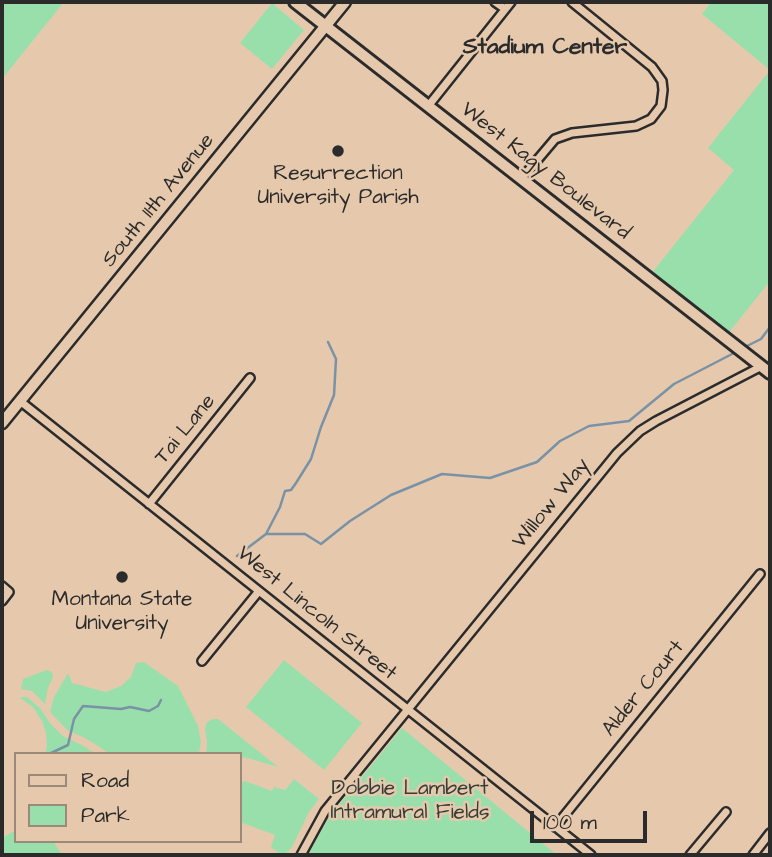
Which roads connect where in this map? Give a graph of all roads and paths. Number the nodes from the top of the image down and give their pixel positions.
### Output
1 (295, 2) edge
2 (345, 2) edge
3 (495, 2) edge
4 (512, 2) edge
5 (572, 2) edge
6 (505, 9) junction
7 (325, 26) junction
8 (429, 105) junction
9 (522, 178) junction
10 (766, 370) edge
11 (250, 379) dead end
12 (20, 401) junction
13 (2, 423) edge
14 (149, 504) junction
15 (760, 574) dead end
16 (2, 586) edge
17 (259, 591) junction
18 (2, 601) edge
19 (202, 662) dead end
20 (408, 710) junction
21 (726, 812) dead end
22 (555, 827) junction
23 (770, 833) edge
24 (301, 855) edge
25 (591, 855) edge
26 (691, 855) edge
27 (753, 855) edge

1 - 7 main road, West Kagy Boulevard
2 - 7 street, South 11th Avenue
3 - 6 street
4 - 6 street
5 - 9 street
6 - 8 street
7 - 8 main road, West Kagy Boulevard
7 - 12 street, South 11th Avenue
8 - 9 main road, West Kagy Boulevard
9 - 10 main road, West Kagy Boulevard
10 - 20 street, Willow Way
11 - 14 street, Tai Lane
12 - 13 street, South 11th Avenue
12 - 14 street, West Lincoln Street
14 - 17 street, West Lincoln Street
15 - 22 street, Alder Court
16 - 18 street
17 - 19 street
17 - 20 street, West Lincoln Street
20 - 22 street, West Lincoln Street
20 - 24 street, Willow Way
21 - 26 street
22 - 25 street, West Lincoln Street
23 - 27 street

